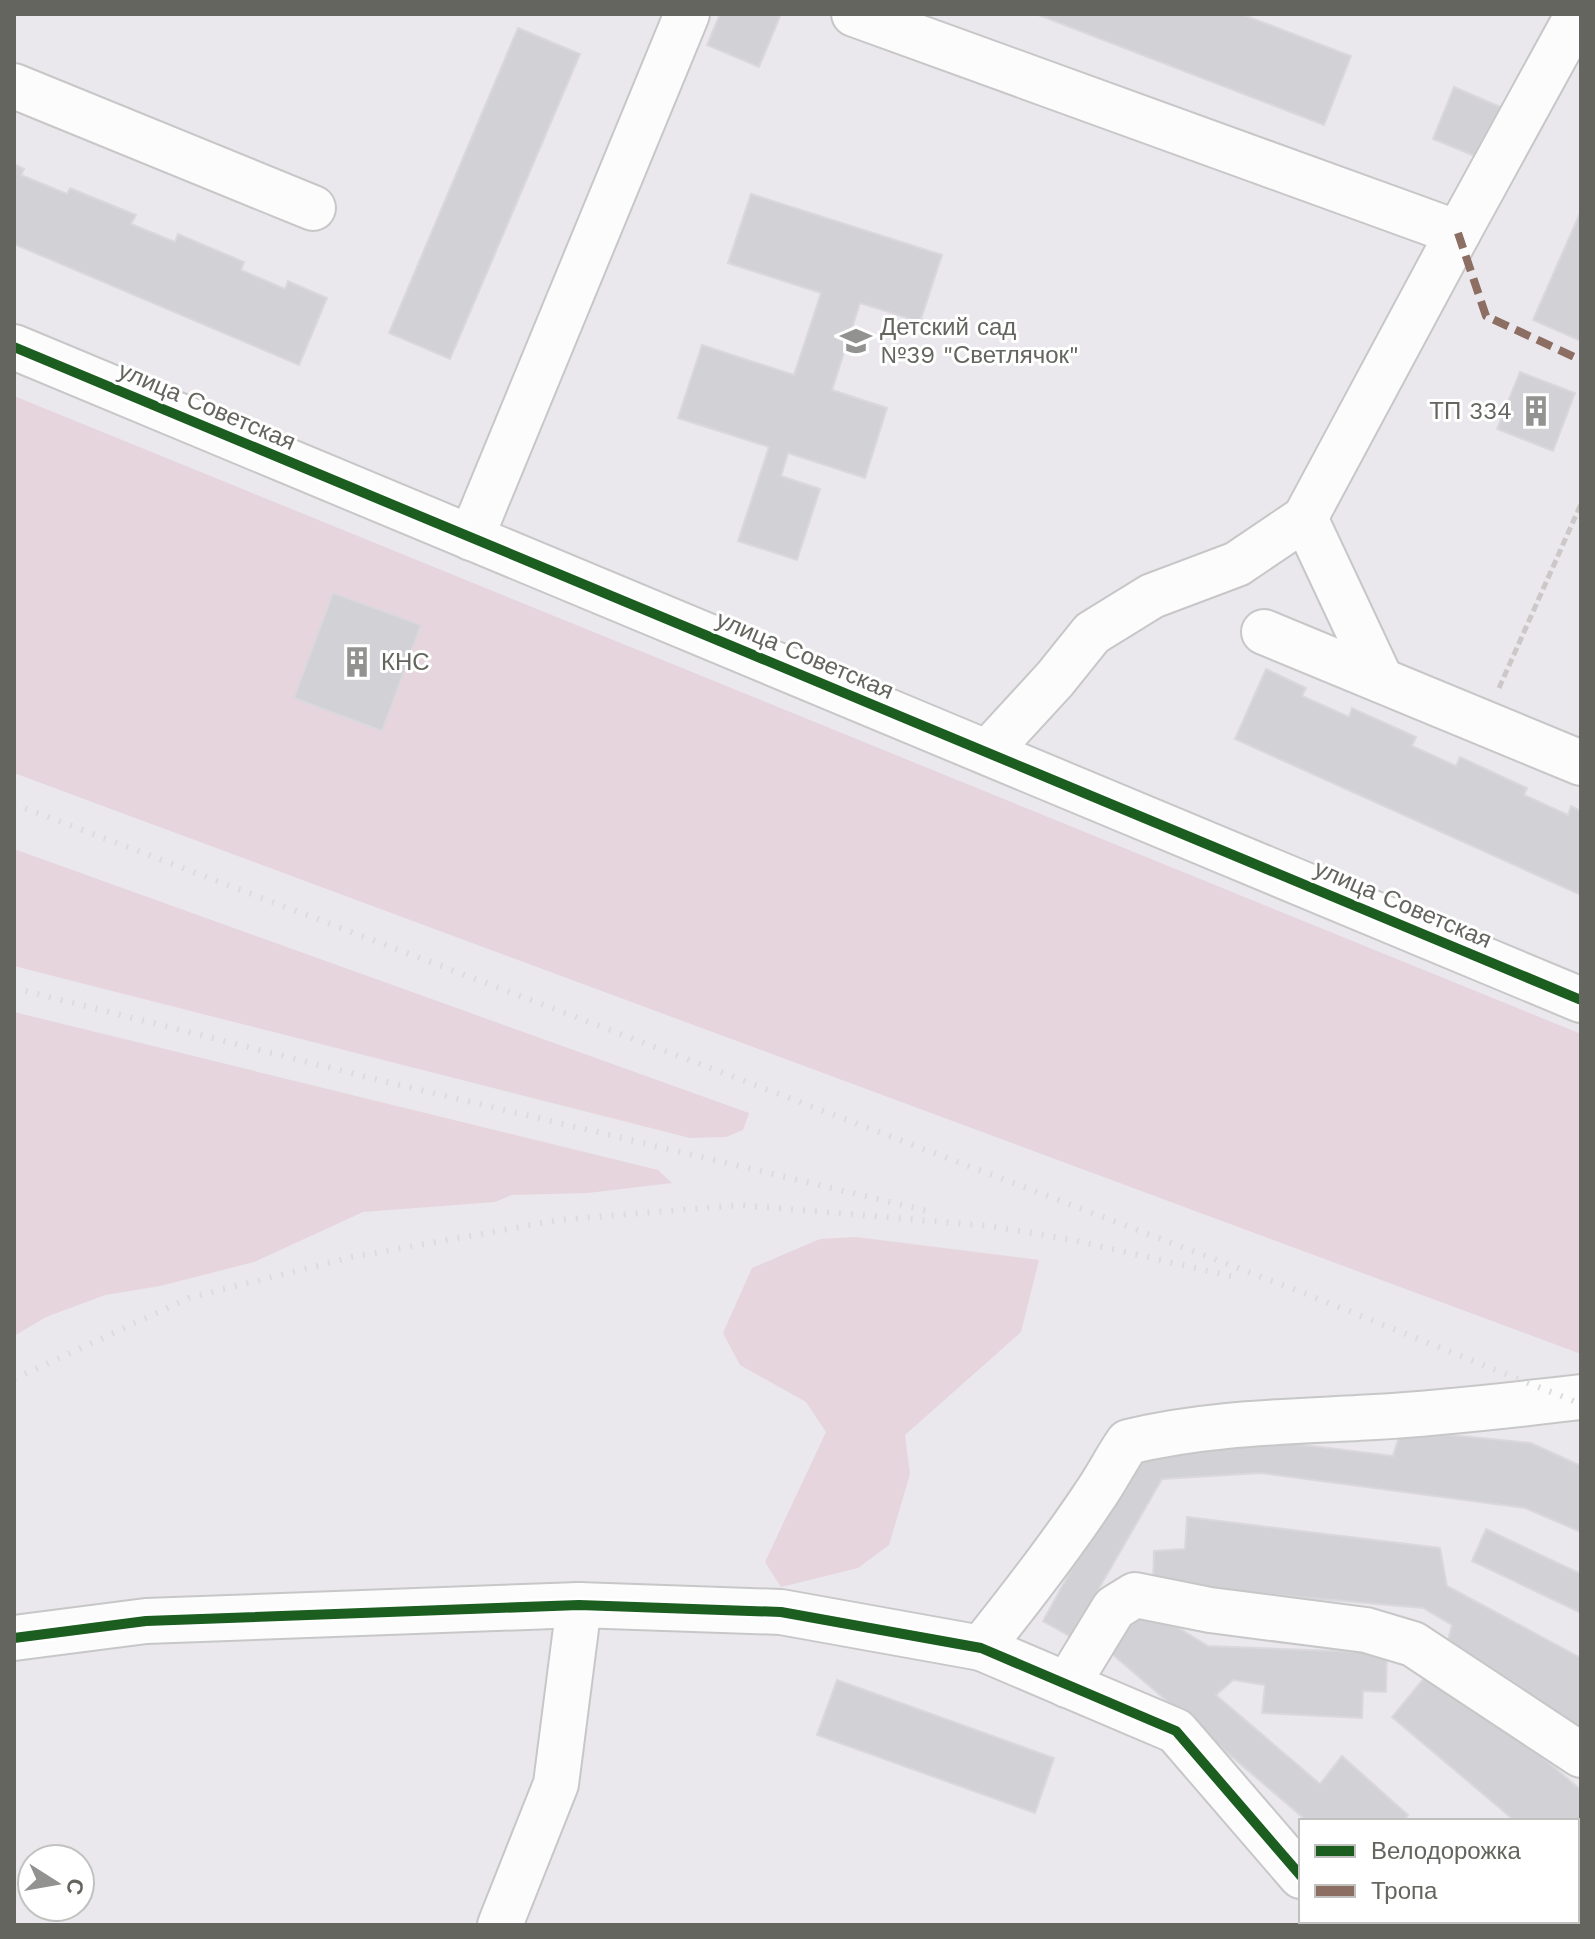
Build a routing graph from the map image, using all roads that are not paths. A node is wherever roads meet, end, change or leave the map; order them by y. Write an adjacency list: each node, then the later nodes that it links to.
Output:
1 (687, 14): 9 (street)
2 (854, 14): 6 (street)
3 (1578, 14): 6 (street)
4 (14, 86): 5 (street)
5 (313, 208)
6 (1458, 233): 8 (street)
7 (14, 347): 9 (street, улица Советская)
8 (1305, 518): 11 (street); 12 (street)
9 (471, 538): 12 (street, улица Советская)
10 (1264, 632): 11 (street)
11 (1381, 680): 13 (street)
12 (988, 752): 14 (street, улица Советская)
13 (1581, 763)
14 (1581, 1000)
15 (1581, 1397): 18 (street)
16 (579, 1605): 17 (street); 18 (street); 22 (street)
17 (14, 1638)
18 (981, 1648): 19 (street)
19 (1067, 1685): 20 (street); 21 (street)
20 (1581, 1755)
21 (1299, 1874)
22 (500, 1925)

